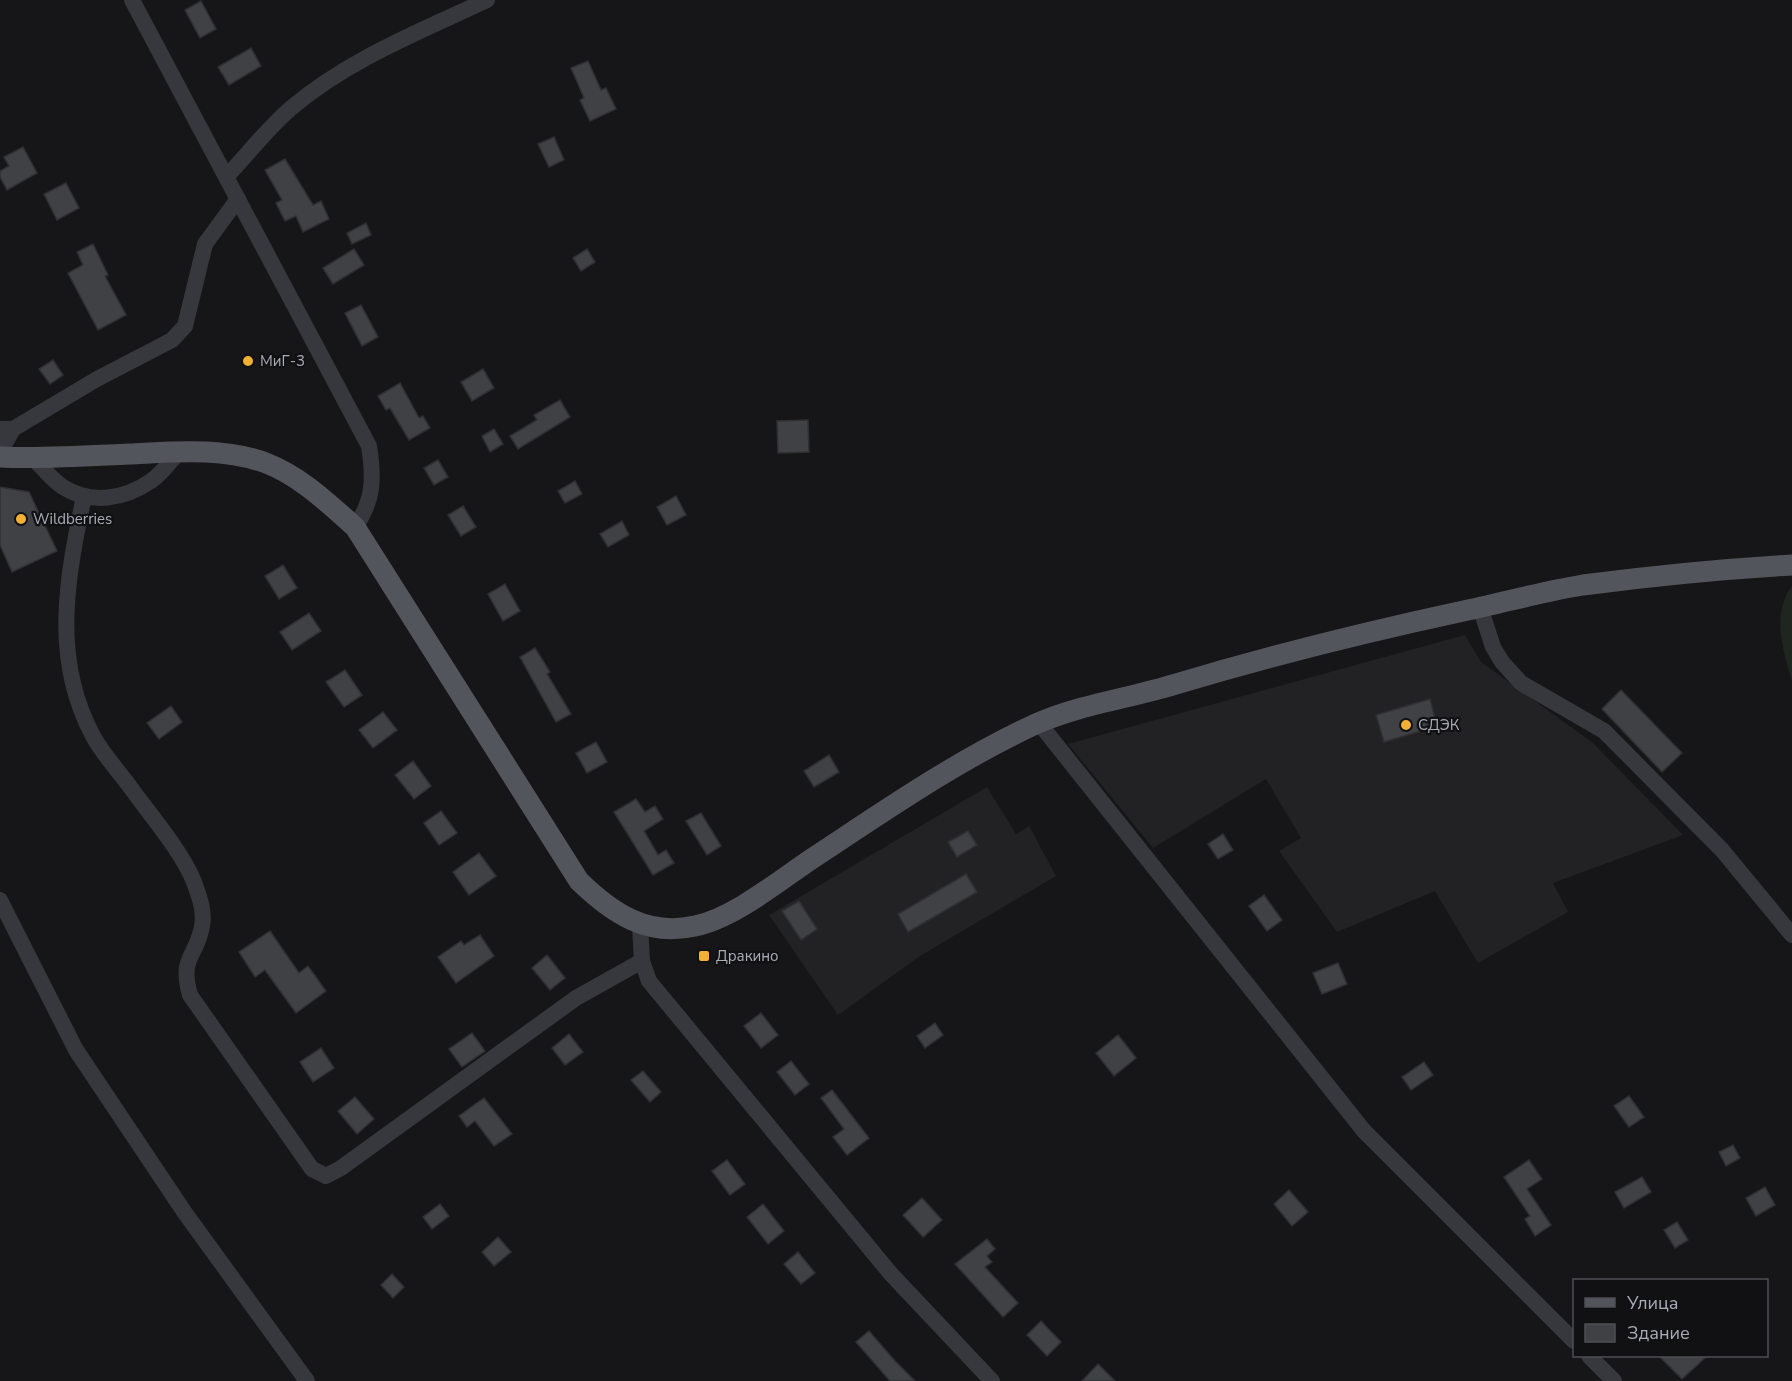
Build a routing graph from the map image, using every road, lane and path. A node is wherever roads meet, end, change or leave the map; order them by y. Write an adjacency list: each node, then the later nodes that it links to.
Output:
1 (132, 0): 3 (street)
2 (487, 0): 3 (street)
3 (227, 176): 4 (street)
4 (238, 199): 5 (street); 10 (street)
5 (7, 429): 7 (street)
6 (180, 451): 8 (main road); 9 (street); 10 (main road)
7 (0, 455): 8 (main road)
8 (33, 458): 9 (street)
9 (84, 496): 17 (street)
10 (354, 527): 15 (main road)
11 (1792, 565): 12 (main road)
12 (1480, 607): 13 (main road); 16 (street)
13 (1039, 723): 15 (main road); 18 (street)
14 (0, 900): 20 (street)
15 (640, 926): 17 (street)
16 (1792, 935)
17 (642, 961): 21 (street)
18 (1573, 1339)
19 (1590, 1357): 22 (street)
20 (307, 1381)
21 (992, 1381)
22 (1614, 1381)

